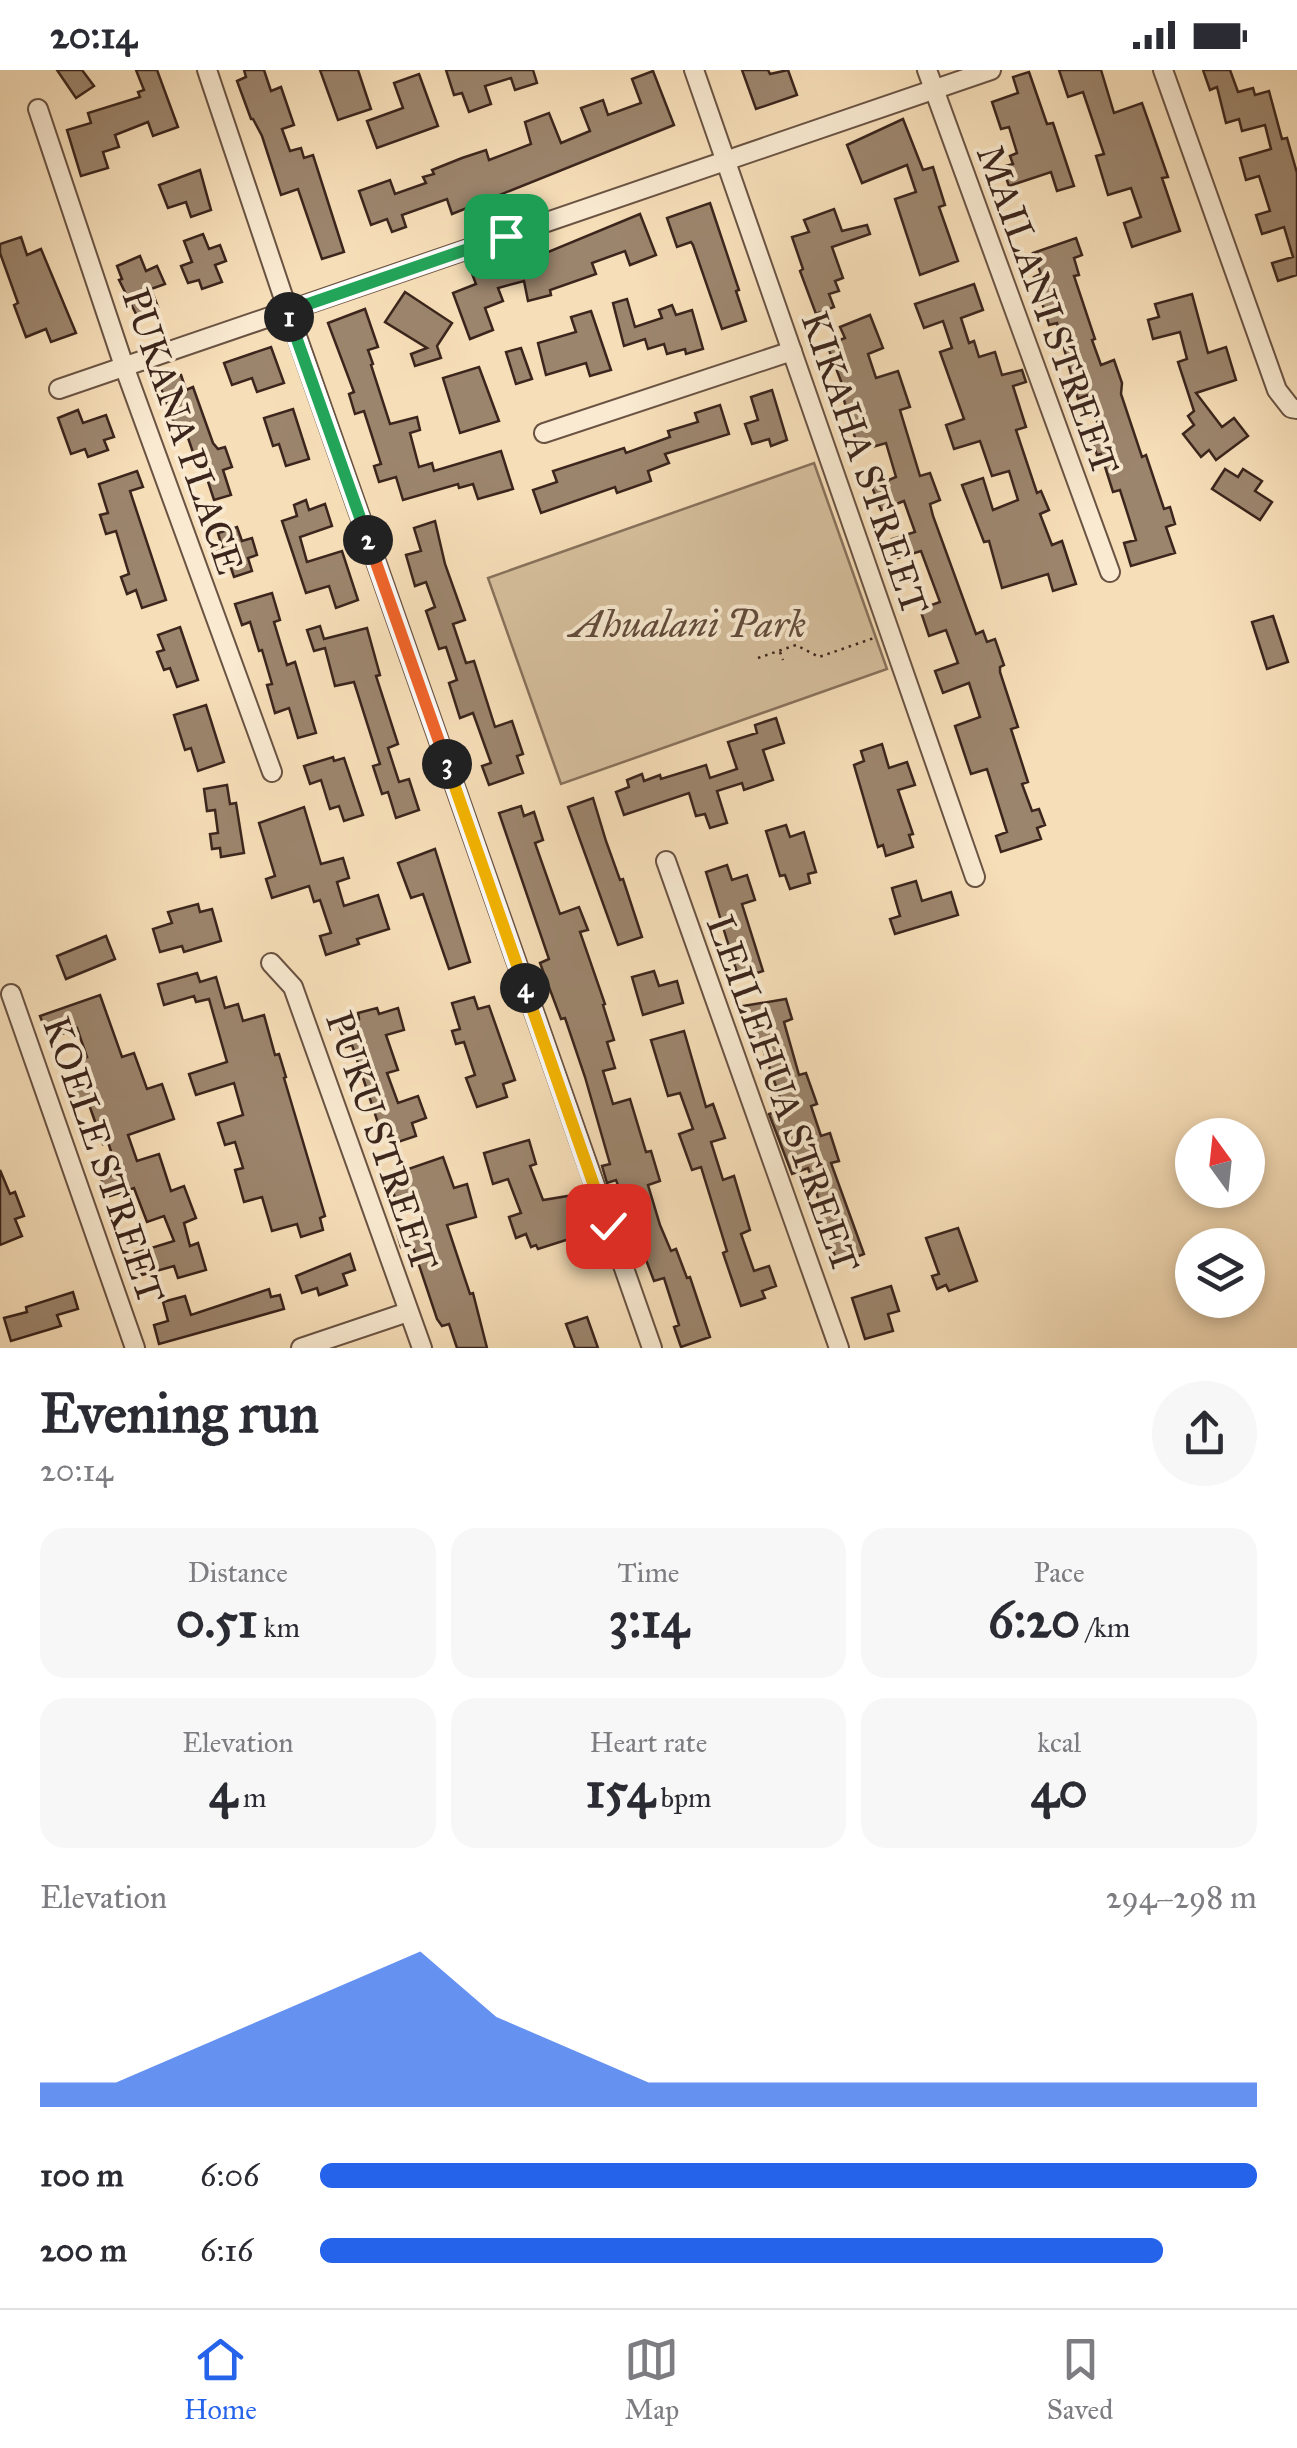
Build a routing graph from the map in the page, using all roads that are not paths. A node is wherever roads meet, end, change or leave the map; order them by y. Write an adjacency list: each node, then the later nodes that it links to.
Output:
1 (207, 70): 9 (street)
2 (694, 70): 8 (street, KIKAHA STREET)
3 (926, 70): 6 (street, MAILANI STREET)
4 (991, 70): 6 (street)
5 (1162, 70): 13 (street)
6 (934, 90): 8 (street); 15 (street, MAILANI STREET)
7 (38, 109): 11 (street, PUKANA PLACE)
8 (725, 160): 9 (street); 10 (street, KIKAHA STREET)
9 (288, 311): 11 (street); 25 (street)
10 (792, 351): 14 (street); 18 (street, KIKAHA STREET)
11 (124, 366): 12 (street); 16 (street, PUKANA PLACE)
12 (58, 389)
13 (1297, 409)
14 (544, 433)
15 (1110, 572)
16 (272, 772)
17 (666, 861): 26 (street, LEILEHUA STREET)
18 (975, 877)
19 (272, 963): 21 (street, PUKU STREET)
20 (11, 994): 22 (street, KOELE STREET)
21 (408, 1312): 23 (street); 24 (street, PUKU STREET)
22 (135, 1348)
23 (301, 1348)
24 (422, 1348)
25 (652, 1348)
26 (839, 1348)

